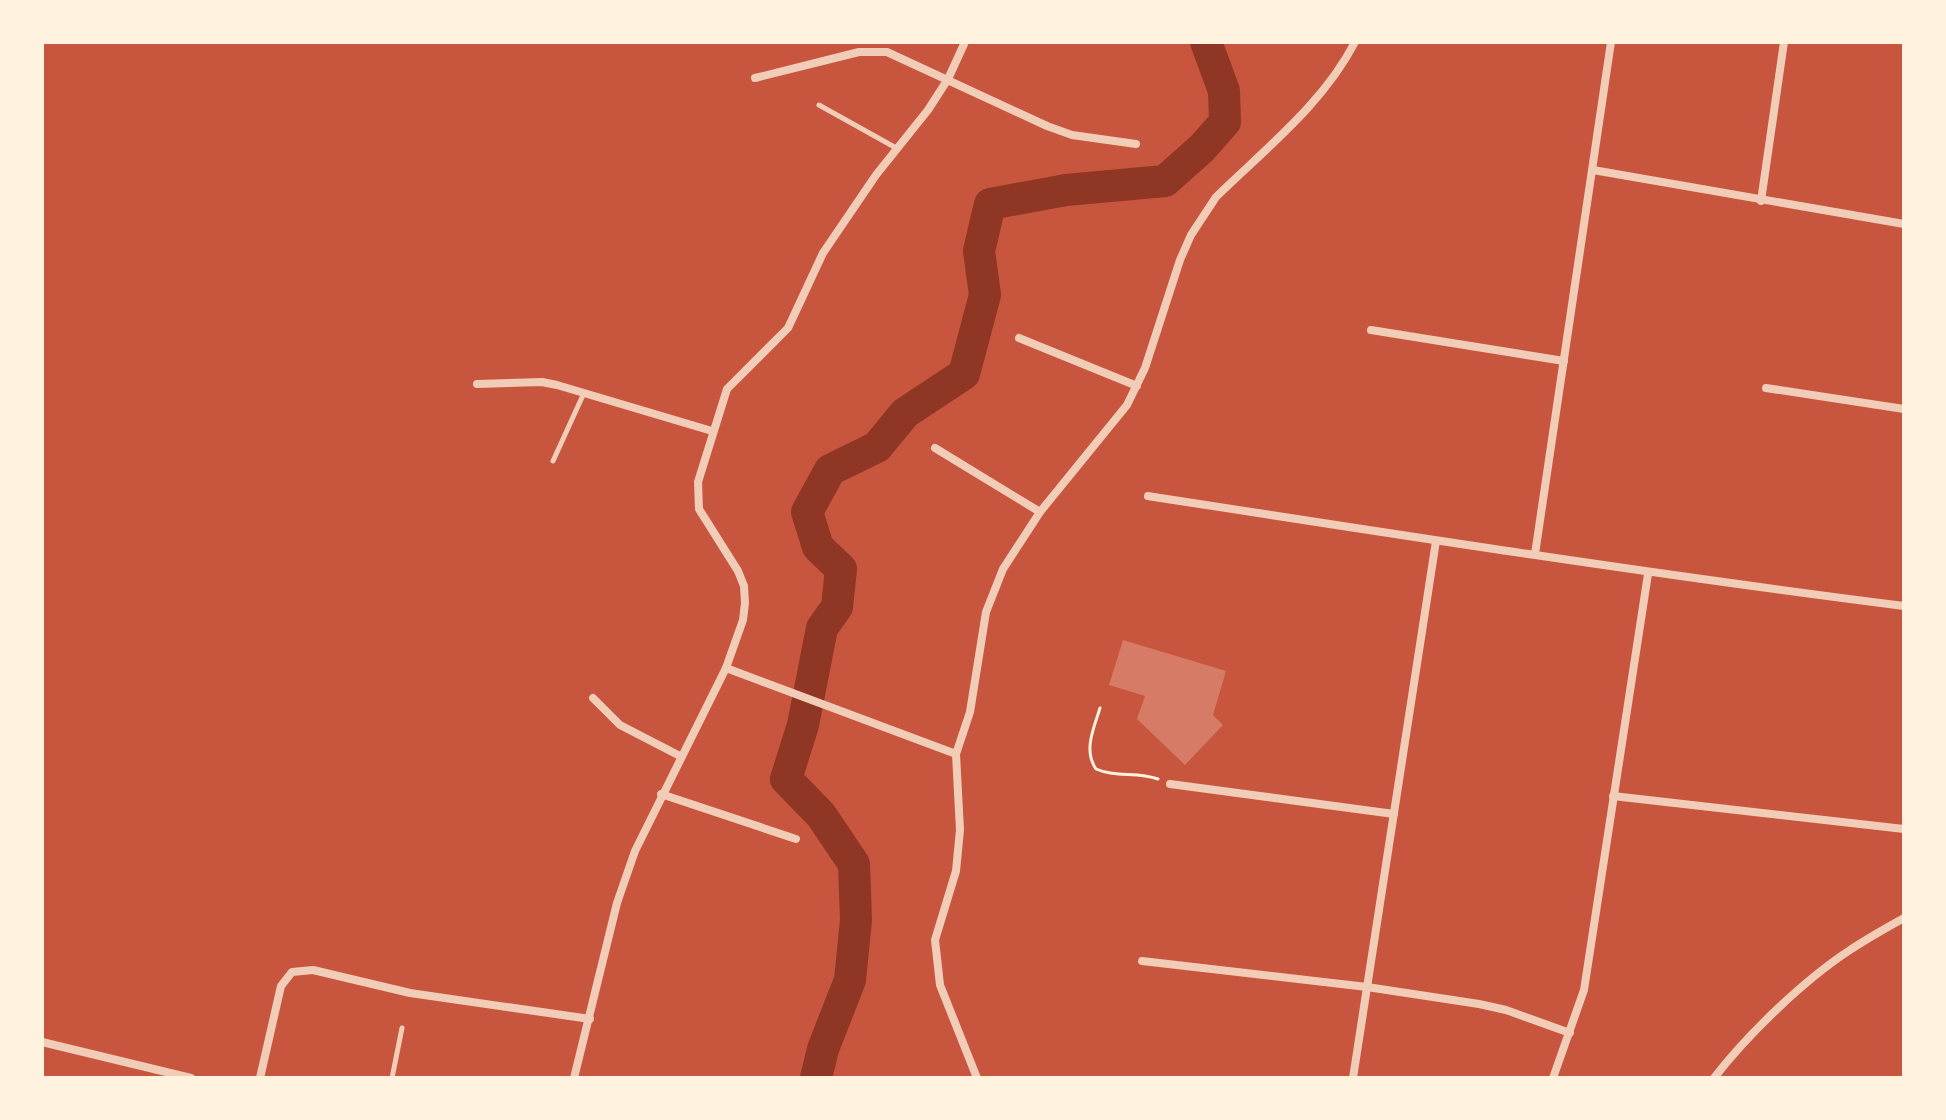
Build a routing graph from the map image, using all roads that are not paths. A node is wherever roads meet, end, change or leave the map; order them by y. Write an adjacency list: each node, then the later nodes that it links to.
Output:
1 (965, 42): 6 (street)
2 (1355, 42): 17 (street)
3 (1611, 42): 10 (street)
4 (1784, 42): 11 (street)
5 (755, 78): 6 (street)
6 (948, 79): 8 (street); 9 (street)
7 (819, 105): 9 (lane)
8 (1136, 144)
9 (898, 150): 21 (street)
10 (1593, 170): 11 (street); 15 (street)
11 (1761, 201): 12 (street)
12 (1904, 224)
13 (1371, 330): 15 (street)
14 (1019, 338): 17 (street)
15 (1564, 361): 27 (street)
16 (477, 384): 19 (street)
17 (1137, 386): 25 (street)
18 (1766, 388): 20 (street)
19 (584, 393): 21 (street); 23 (lane)
20 (1904, 409)
21 (712, 431): 30 (street)
22 (935, 448): 25 (street)
23 (553, 461)
24 (1148, 496): 26 (street)
25 (1040, 512): 32 (street)
26 (1436, 541): 27 (street); 37 (street)
27 (1535, 554): 28 (street)
28 (1648, 574): 29 (street); 36 (street)
29 (1904, 606)
30 (726, 668): 32 (street); 33 (street)
31 (593, 698): 33 (street)
32 (956, 754): 51 (street)
33 (680, 756): 35 (street)
34 (1170, 784): 37 (street)
35 (661, 794): 39 (street); 43 (street)
36 (1613, 796): 38 (street); 45 (street)
37 (1394, 814): 42 (street)
38 (1904, 829)
39 (796, 839)
40 (1904, 918): 54 (street)
41 (1142, 961): 42 (street)
42 (1367, 987): 45 (street); 52 (street)
43 (590, 1019): 48 (street); 50 (street)
44 (402, 1028): 49 (lane)
45 (1570, 1033): 53 (street)
46 (42, 1042): 47 (street)
47 (191, 1078)
48 (260, 1078)
49 (392, 1078)
50 (574, 1078)
51 (977, 1078)
52 (1353, 1078)
53 (1553, 1078)
54 (1714, 1078)

